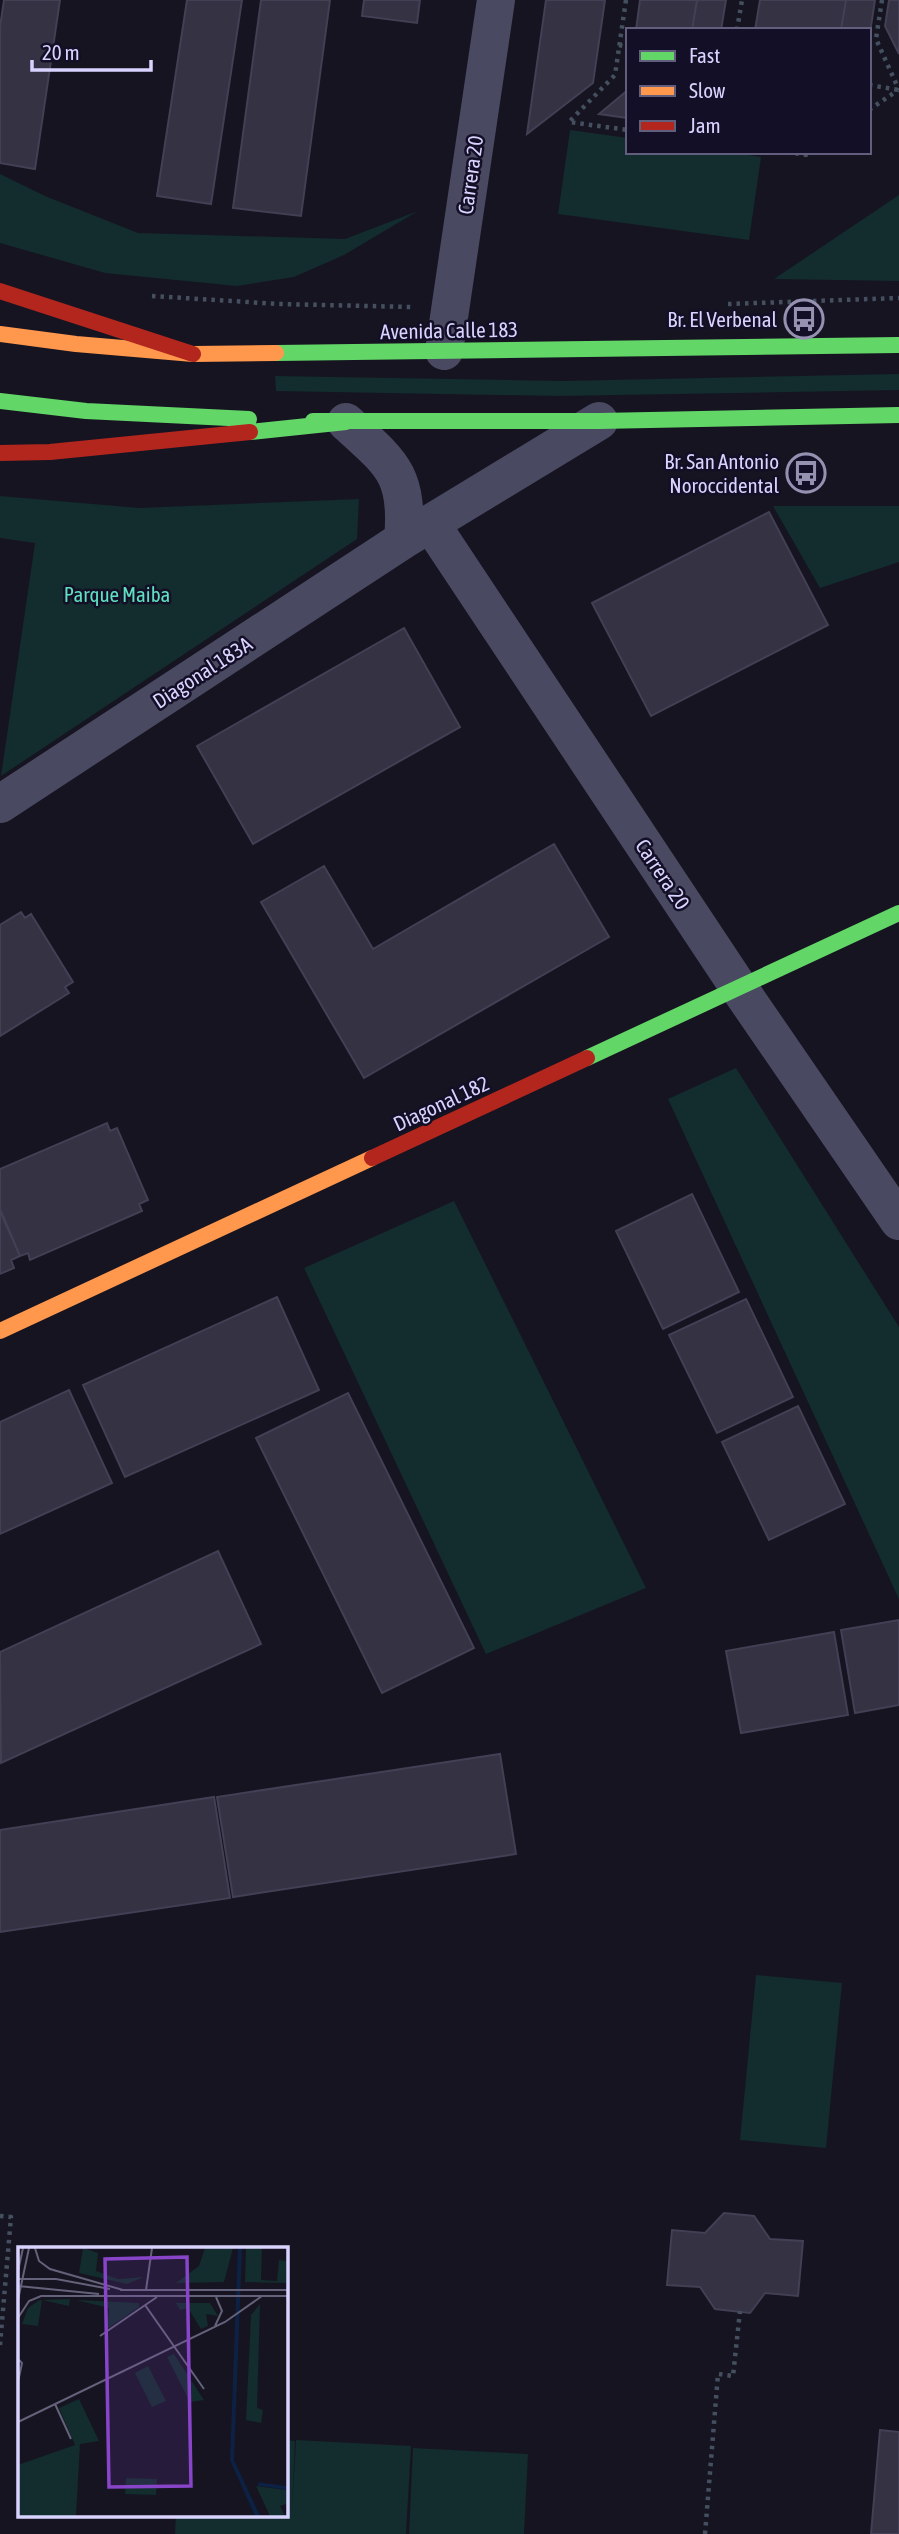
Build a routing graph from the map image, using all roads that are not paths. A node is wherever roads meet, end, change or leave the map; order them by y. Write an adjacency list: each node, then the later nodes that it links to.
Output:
1 (496, 0): 5 (street, Carrera 20)
2 (0, 291): 6 (main road)
3 (0, 334): 6 (main road, Avenida Calle 183)
4 (899, 345): 5 (main road, Avenida Calle 183)
5 (444, 351): 6 (main road, Avenida Calle 183)
6 (193, 354)
7 (0, 401): 10 (main road)
8 (899, 415): 9 (main road)
9 (599, 421): 10 (main road); 12 (street, Diagonal 183A)
10 (345, 422): 11 (main road); 12 (street)
11 (0, 453)
12 (417, 532): 13 (street, Diagonal 183A); 15 (street, Carrera 20)
13 (0, 804)
14 (899, 913): 15 (main road, Diagonal 182)
15 (739, 988): 16 (street, Carrera 20); 17 (main road, Diagonal 182)
16 (899, 1221)
17 (0, 1331)

